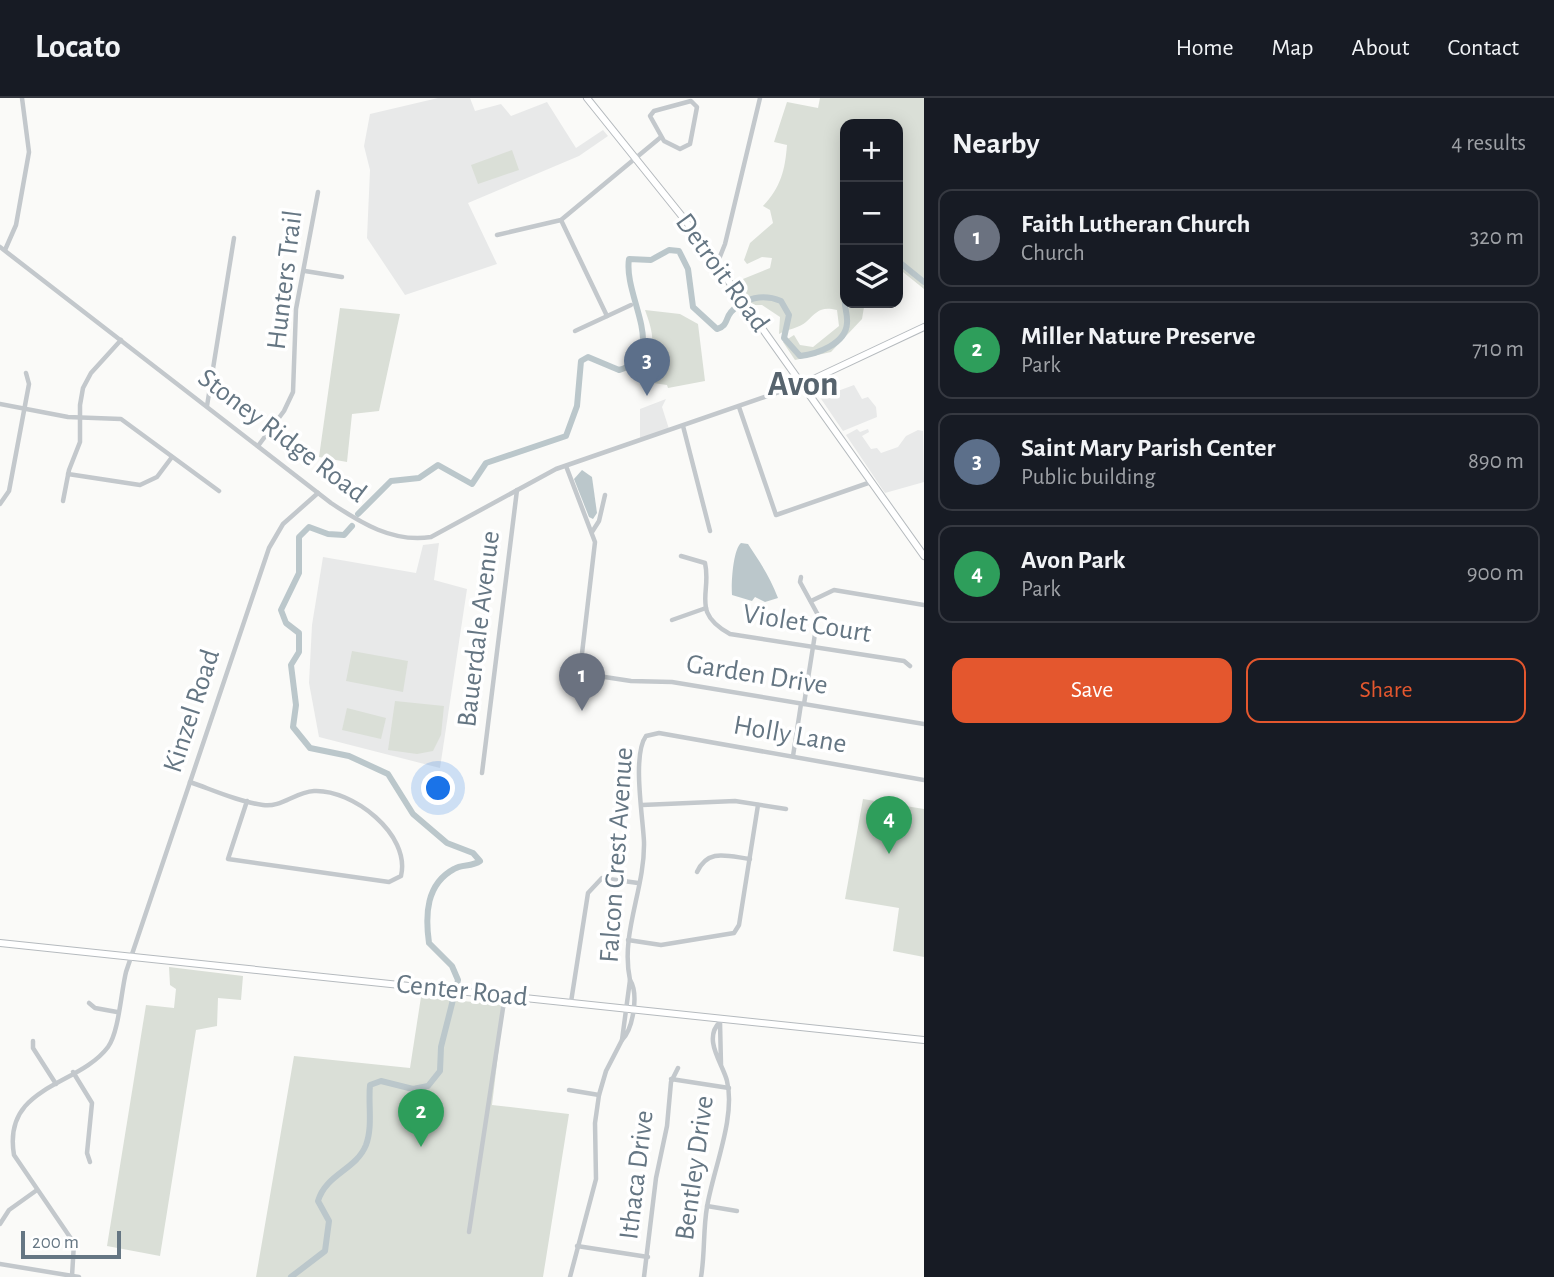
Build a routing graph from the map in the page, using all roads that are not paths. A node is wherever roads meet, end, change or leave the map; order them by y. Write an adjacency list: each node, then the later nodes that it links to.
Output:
1 (19, 98): 10 (street)
2 (587, 98): 5 (main road, Detroit Road)
3 (760, 98): 11 (street)
4 (661, 137): 4 (street); 5 (street)
5 (635, 159): 7 (street); 11 (main road, Detroit Road)
6 (318, 192): 12 (street, Hunters Trail)
7 (561, 220): 8 (street); 15 (street)
8 (496, 235)
9 (234, 238): 22 (street)
10 (3, 249): 18 (street, Stoney Ridge Road)
11 (717, 264): 20 (main road, Detroit Road)
12 (305, 271): 13 (street); 27 (street, Hunters Trail)
13 (342, 277)
14 (631, 305): 15 (street)
15 (607, 316): 17 (street)
16 (924, 327): 20 (main road)
17 (575, 331)
18 (119, 338): 22 (street, Stoney Ridge Road); 25 (street)
19 (26, 373): 24 (street)
20 (803, 384): 23 (street, Stoney Ridge Road); 31 (main road, Detroit Road)
21 (0, 404): 24 (street)
22 (207, 406): 27 (street, Stoney Ridge Road)
23 (739, 407): 26 (street, Stoney Ridge Road); 31 (street)
24 (24, 409): 25 (street); 37 (street)
25 (80, 418): 28 (street); 30 (street)
26 (683, 426): 29 (street, Stoney Ridge Road); 38 (street)
27 (258, 446): 34 (street, Stoney Ridge Road)
28 (172, 457): 30 (street); 33 (street)
29 (566, 466): 32 (street, Stoney Ridge Road); 39 (street)
30 (68, 474): 36 (street)
31 (872, 481): 41 (main road, Detroit Road)
32 (517, 490): 34 (street, Stoney Ridge Road); 53 (street, Bauerdale Avenue)
33 (219, 491)
34 (318, 493): 55 (street, Kinzel Road)
35 (605, 495): 39 (street)
36 (63, 501)
37 (0, 504)
38 (710, 531)
39 (592, 532): 49 (street, Garden Drive)
40 (681, 556): 45 (street)
41 (924, 556)
42 (801, 577): 43 (street)
43 (811, 601): 44 (street); 47 (street)
44 (924, 605)
45 (706, 608): 46 (street); 47 (street, Violet Court)
46 (671, 620)
47 (814, 647): 48 (street, Violet Court); 49 (street)
48 (910, 666)
49 (803, 704): 50 (street, Garden Drive); 52 (street)
50 (924, 724)
51 (649, 735): 52 (street, Holly Lane); 57 (street, Falcon Crest Avenue)
52 (793, 756): 54 (street, Holly Lane)
53 (482, 773)
54 (924, 780)
55 (190, 782): 56 (street); 65 (street, Kinzel Road)
56 (247, 801): 56 (street)
57 (642, 805): 58 (street); 62 (street, Falcon Crest Avenue)
58 (758, 805): 59 (street); 60 (street)
59 (786, 810)
60 (750, 859): 61 (street); 63 (street)
61 (697, 872)
62 (638, 883): 63 (street, Falcon Crest Avenue); 67 (street)
63 (628, 940): 69 (street, Falcon Crest Avenue)
64 (0, 943): 65 (main road, Center Road)
65 (131, 958): 66 (main road, Center Road); 70 (street, Kinzel Road)
66 (505, 995): 67 (main road, Center Road); 86 (street)
67 (571, 1002): 69 (main road, Center Road)
68 (89, 1003): 70 (street)
69 (629, 1009): 71 (main road, Center Road); 80 (street, Falcon Crest Avenue)
70 (117, 1012): 75 (street, Kinzel Road)
71 (720, 1020): 72 (main road, Center Road); 78 (street, Bentley Drive)
72 (924, 1040)
73 (33, 1041): 77 (street)
74 (678, 1068): 76 (street, Ithaca Drive)
75 (73, 1072): 77 (street, Kinzel Road); 81 (street)
76 (671, 1079): 78 (street, Ithaca Drive); 88 (street, Ithaca Drive)
77 (56, 1084): 82 (street, Kinzel Road)
78 (729, 1088): 83 (street, Bentley Drive)
79 (569, 1090): 80 (street)
80 (599, 1095): 87 (street, Falcon Crest Avenue)
81 (90, 1162)
82 (37, 1190): 85 (street); 90 (street, Kinzel Road)
83 (707, 1206): 84 (street); 94 (street, Bentley Drive)
84 (737, 1211)
85 (0, 1224)
86 (469, 1232)
87 (577, 1246): 88 (street); 92 (street, Falcon Crest Avenue)
88 (648, 1257): 93 (street, Ithaca Drive)
89 (0, 1264): 90 (street)
90 (72, 1276): 91 (street)
91 (79, 1277)
92 (570, 1277)
93 (643, 1277)
94 (701, 1277)

